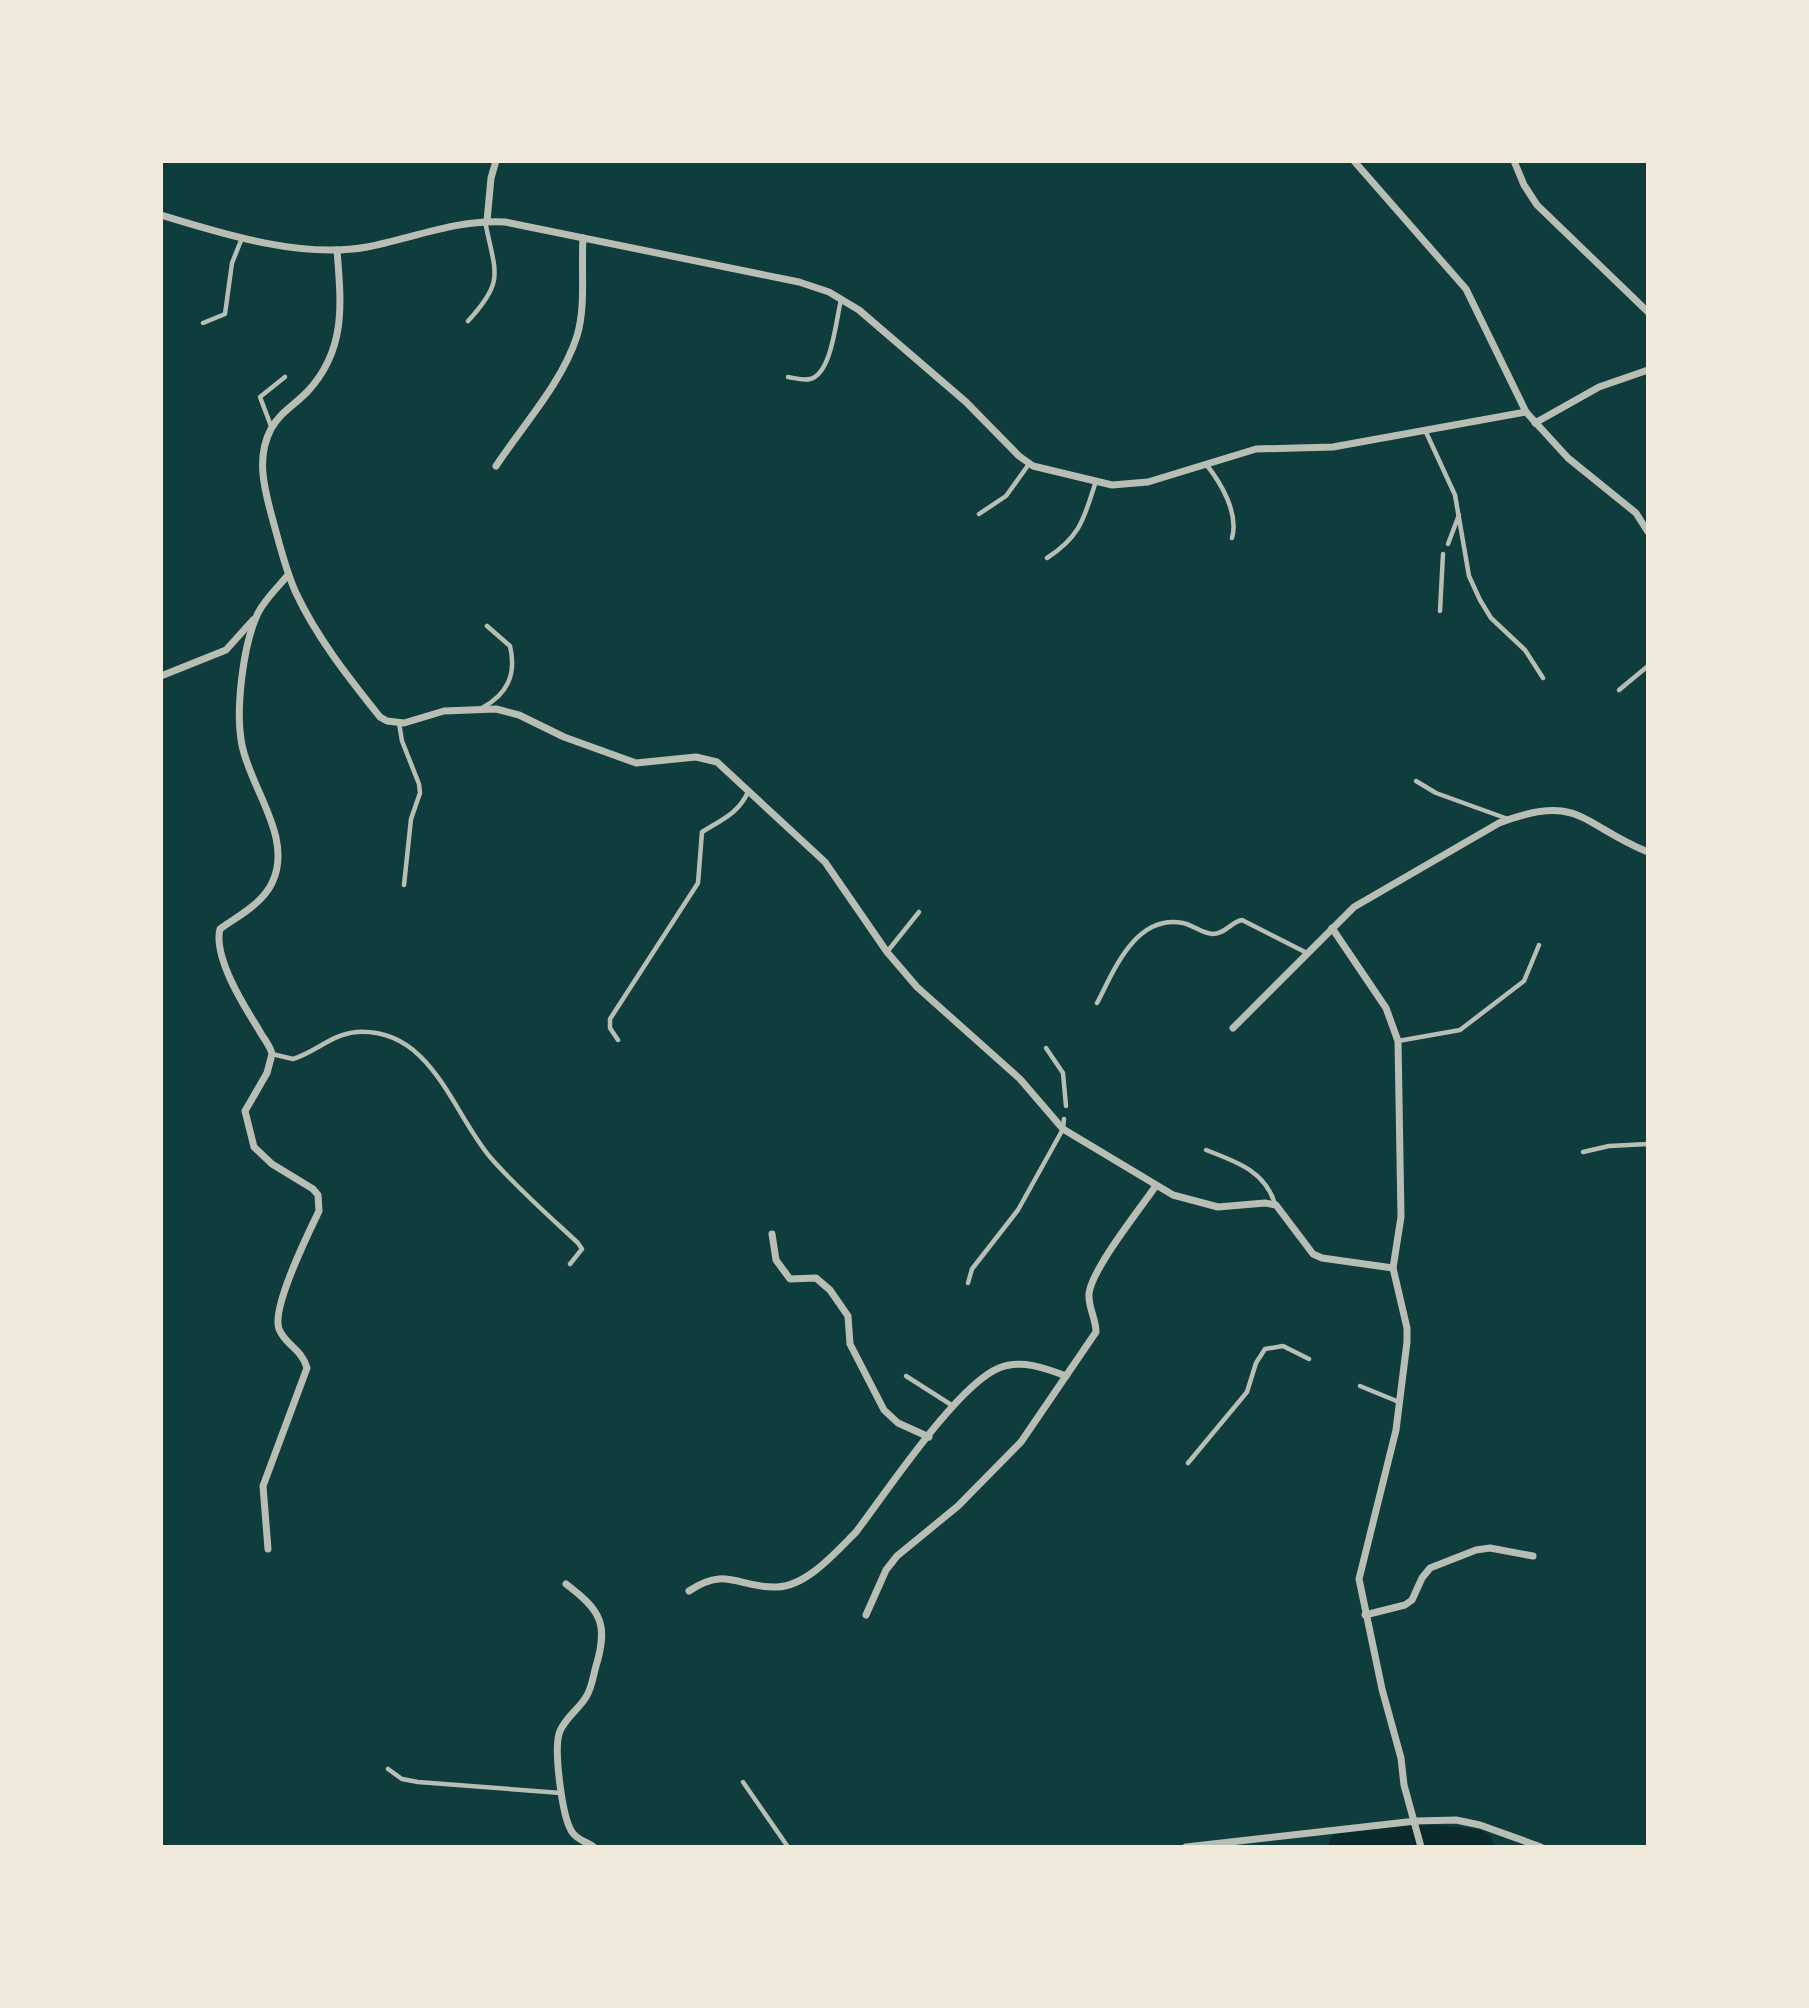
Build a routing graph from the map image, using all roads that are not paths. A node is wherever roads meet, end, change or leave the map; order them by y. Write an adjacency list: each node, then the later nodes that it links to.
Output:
1 (496, 161): 5 (street)
2 (1354, 161): 16 (street)
3 (1514, 161): 10 (street)
4 (161, 215): 6 (street)
5 (486, 221): 7 (street); 8 (street); 11 (lane)
6 (242, 238): 8 (street); 12 (lane)
7 (583, 238): 9 (street); 22 (street)
8 (337, 250): 18 (street)
9 (841, 299): 15 (lane); 20 (street)
10 (1648, 312)
11 (468, 321)
12 (203, 324)
13 (1645, 373): 17 (street)
14 (285, 377): 18 (lane)
15 (788, 377)
16 (1526, 412): 17 (street); 19 (street)
17 (1535, 423): 26 (street)
18 (271, 426): 31 (street)
19 (1425, 430): 21 (street); 25 (lane)
20 (1029, 463): 23 (street); 24 (lane)
21 (1206, 464): 23 (street); 27 (lane)
22 (495, 466)
23 (1096, 481): 30 (lane)
24 (979, 514)
25 (1459, 514): 28 (lane); 37 (lane)
26 (1648, 532)
27 (1232, 538)
28 (1448, 544)
29 (1443, 554): 32 (lane)
30 (1048, 558)
31 (288, 575): 33 (street); 40 (street)
32 (1440, 611)
33 (258, 612): 36 (street); 56 (street)
34 (487, 626): 39 (lane)
35 (1648, 666): 38 (lane)
36 (161, 676)
37 (1543, 678)
38 (1619, 690)
39 (481, 709): 40 (street); 42 (street)
40 (399, 723): 45 (lane)
41 (1416, 781): 43 (lane)
42 (748, 790): 49 (street); 53 (lane)
43 (1508, 820): 44 (street); 47 (street)
44 (1648, 852)
45 (404, 886)
46 (919, 912): 49 (lane)
47 (1332, 928): 50 (street); 54 (street)
48 (1539, 945): 54 (lane)
49 (887, 952): 59 (street)
50 (1307, 953): 51 (lane); 52 (street)
51 (1097, 1003)
52 (1233, 1028)
53 (618, 1040)
54 (1398, 1041): 67 (street)
55 (1046, 1048): 57 (lane)
56 (272, 1054): 66 (lane); 77 (street)
57 (1066, 1107)
58 (1064, 1119): 59 (lane)
59 (1063, 1129): 63 (street); 68 (lane)
60 (1648, 1144): 62 (lane)
61 (1206, 1150): 64 (lane)
62 (1583, 1152)
63 (1155, 1187): 64 (street); 71 (street)
64 (1276, 1205): 67 (street)
65 (772, 1234): 75 (street)
66 (570, 1264)
67 (1393, 1268): 73 (street)
68 (968, 1283)
69 (1309, 1359): 76 (lane)
70 (906, 1376): 74 (lane)
71 (1066, 1376): 74 (street); 81 (street)
72 (1360, 1385): 73 (lane)
73 (1399, 1403): 82 (street)
74 (953, 1406): 75 (street)
75 (929, 1437): 80 (street)
76 (1188, 1463)
77 (268, 1549)
78 (1533, 1556): 82 (street)
79 (566, 1584): 85 (street)
80 (689, 1591)
81 (866, 1615)
82 (1366, 1615): 86 (street)
83 (388, 1769): 85 (lane)
84 (744, 1782): 88 (lane)
85 (562, 1793): 87 (street)
86 (1416, 1821): 89 (street); 90 (street); 91 (street)
87 (594, 1847)
88 (788, 1847)
89 (1186, 1847)
90 (1421, 1847)
91 (1541, 1847)

